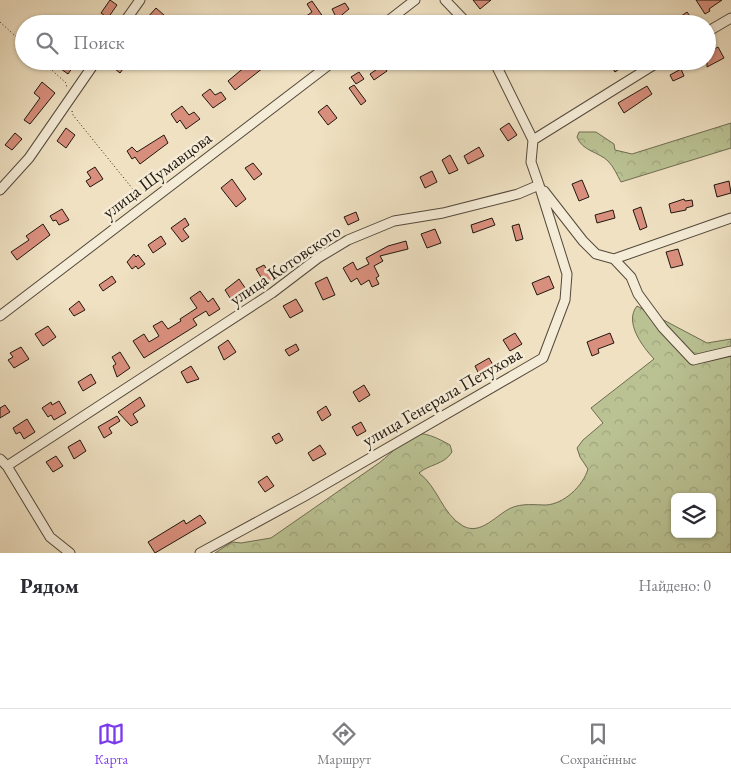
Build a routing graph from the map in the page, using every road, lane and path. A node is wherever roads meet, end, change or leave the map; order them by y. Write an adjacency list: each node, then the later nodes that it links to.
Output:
1 (140, 0): 4 (street)
2 (415, 0): 5 (street)
3 (445, 0): 6 (street)
4 (129, 15)
5 (396, 15)
6 (459, 15)
7 (731, 18): 9 (street)
8 (0, 22): 10 (path)
9 (716, 27)
10 (15, 36)
11 (52, 70): 16 (path)
12 (90, 70): 16 (street)
13 (322, 70): 20 (street, улица Шумавцова)
14 (498, 70): 17 (street)
15 (646, 70): 17 (street)
16 (71, 97): 19 (street); 20 (path)
17 (533, 140): 18 (street)
18 (540, 185): 22 (street); 25 (street, улица Котовского); 27 (street, улица Генерала Петухова)
19 (0, 190)
20 (145, 205): 23 (street, улица Шумавцова)
21 (731, 218): 22 (street)
22 (614, 259): 24 (street)
23 (0, 316)
24 (731, 351)
25 (3, 462): 26 (street)
26 (70, 553)
27 (200, 553)

